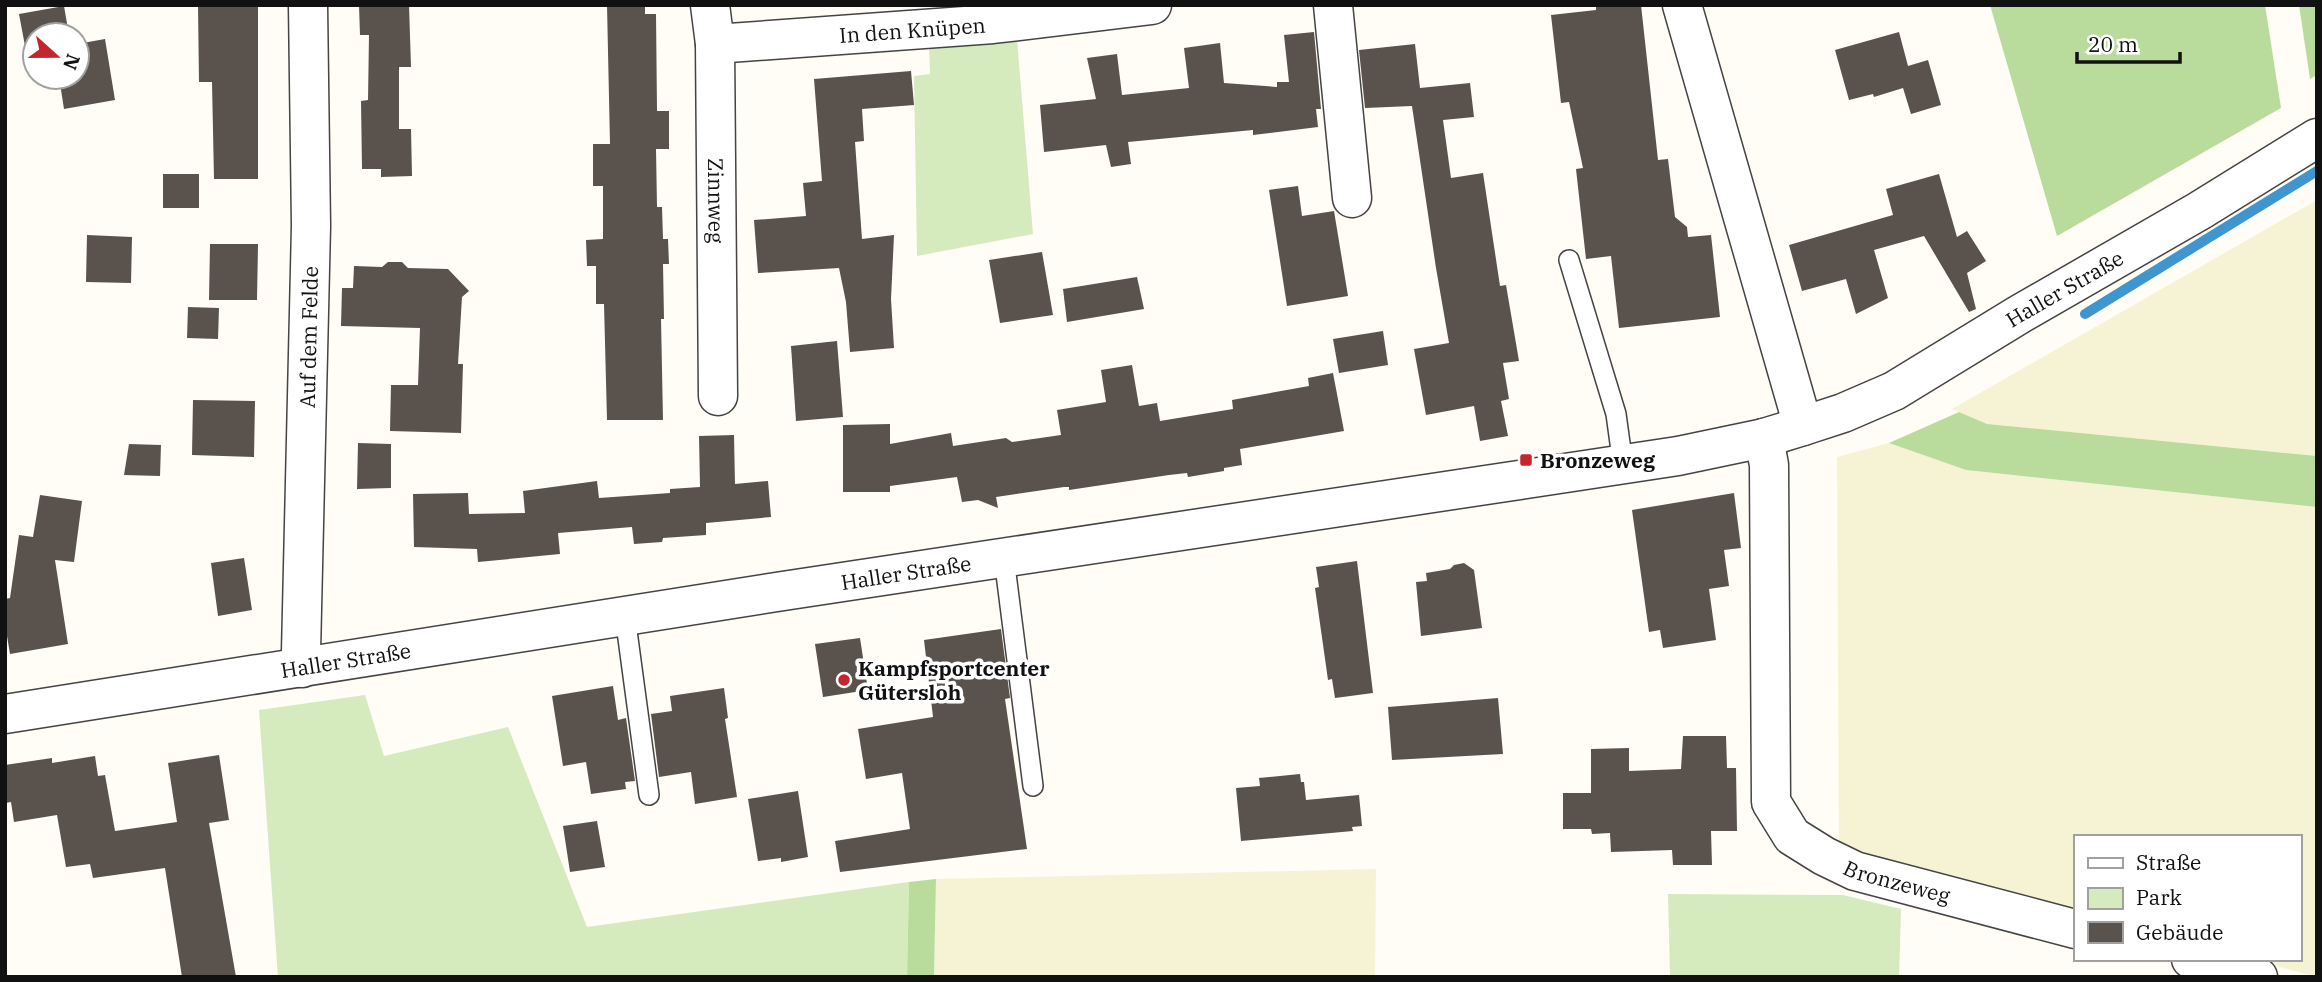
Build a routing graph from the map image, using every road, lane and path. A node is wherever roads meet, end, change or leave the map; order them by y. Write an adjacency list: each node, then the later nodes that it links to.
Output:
1 (308, 5): 16 (street, Auf dem Felde)
2 (710, 5): 6 (street, Zinnweg)
3 (1152, 5): 6 (street, In den Knüpen)
4 (1333, 5): 8 (street)
5 (1682, 5): 11 (street)
6 (715, 44): 10 (street, Zinnweg)
7 (2317, 138): 11 (street, Haller Straße)
8 (1352, 198)
9 (1569, 260): 13 (lane)
10 (718, 396)
11 (1804, 426): 12 (street, Haller Straße)
12 (1764, 438): 13 (street, Haller Straße); 20 (street, Bronzeweg)
13 (1623, 465): 14 (street, Haller Straße)
14 (1004, 558): 15 (street, Haller Straße); 18 (lane)
15 (625, 616): 16 (street, Haller Straße); 19 (lane)
16 (302, 668): 17 (street, Haller Straße)
17 (5, 714)
18 (1033, 786)
19 (649, 795)
20 (2074, 929)
21 (2198, 961): 22 (street)
22 (2258, 977)

